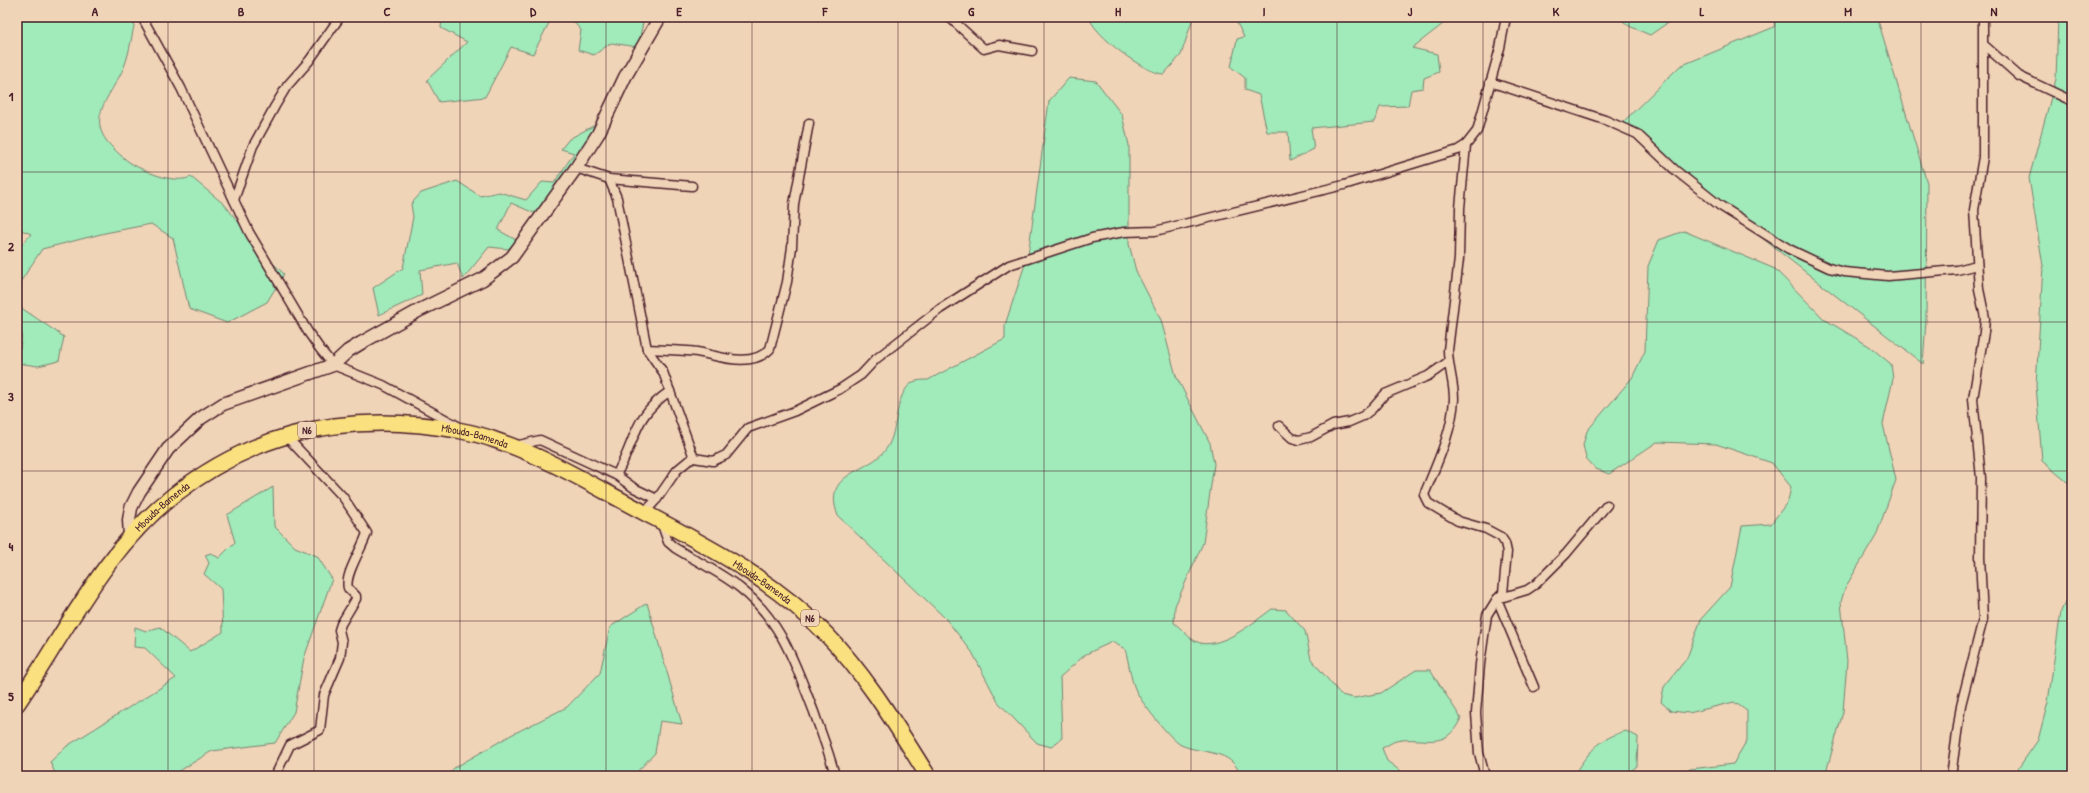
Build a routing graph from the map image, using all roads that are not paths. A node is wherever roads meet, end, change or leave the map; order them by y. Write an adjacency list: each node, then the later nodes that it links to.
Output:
1 (142, 17): 16 (street)
2 (340, 17): 16 (street)
3 (660, 17): 13 (street)
4 (950, 17): 8 (street)
5 (1506, 17): 9 (street)
6 (1983, 17): 7 (street)
7 (1984, 44): 10 (street); 17 (street)
8 (1032, 51)
9 (1490, 82): 12 (street); 17 (street)
10 (2072, 102)
11 (809, 123): 18 (street)
12 (1466, 145): 19 (street); 26 (street)
13 (576, 168): 14 (street); 20 (street)
14 (609, 179): 15 (street); 18 (street)
15 (692, 186)
16 (234, 200): 20 (street)
17 (1977, 265): 40 (street)
18 (647, 349): 21 (street)
19 (1448, 362): 22 (street); 33 (street)
20 (333, 365): 23 (street); 32 (street)
21 (670, 391): 26 (street); 27 (street)
22 (1279, 426)
23 (470, 432): 24 (highway, Mbouda-Bamenda / N6); 25 (highway, Mbouda-Bamenda / N6)
24 (286, 436): 32 (highway, Mbouda-Bamenda / N6); 36 (street)
25 (514, 447): 27 (street); 30 (highway, Mbouda-Bamenda / N6)
26 (694, 458): 28 (street)
27 (616, 476): 28 (street)
28 (657, 499): 30 (street)
29 (1607, 505): 33 (street)
30 (644, 513): 31 (highway, Mbouda-Bamenda / N6)
31 (661, 521): 37 (street); 38 (highway, Mbouda-Bamenda / N6)
32 (130, 536): 35 (highway, Mbouda-Bamenda / N6)
33 (1498, 599): 34 (street); 39 (street)
34 (1534, 687)
35 (17, 704)
36 (275, 776)
37 (835, 776)
38 (928, 776)
39 (1485, 776)
40 (1951, 776)

